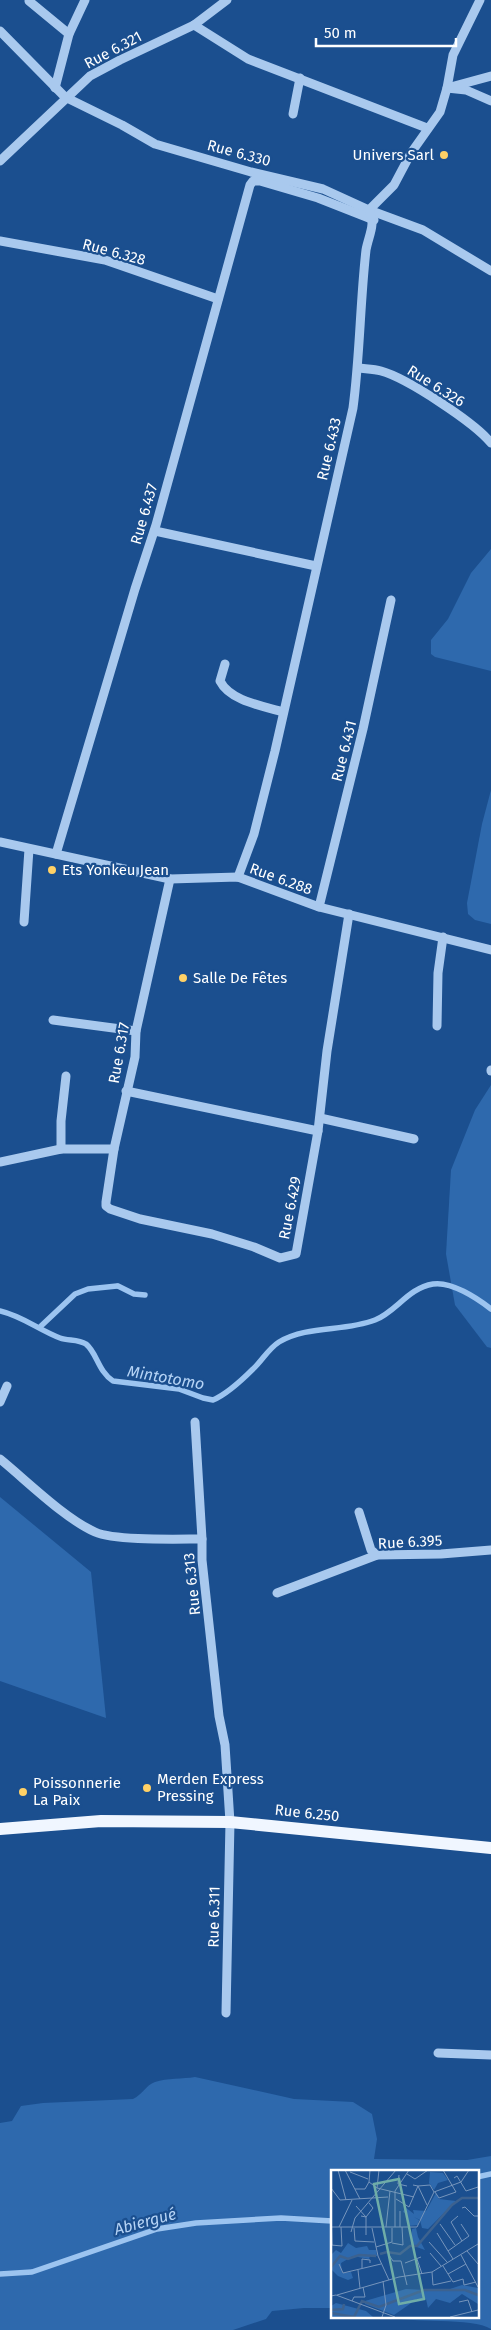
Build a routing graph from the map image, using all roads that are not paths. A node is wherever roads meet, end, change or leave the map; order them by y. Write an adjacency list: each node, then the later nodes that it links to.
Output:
1 (85, 0): 7 (street)
2 (480, 0): 11 (street)
3 (29, 1): 7 (street)
4 (224, 1): 5 (street, Rue 6.321)
5 (194, 25): 9 (street); 12 (street, Rue 6.321)
6 (0, 32): 10 (street, Rue 6.330)
7 (69, 34): 10 (street)
8 (491, 76): 11 (street)
9 (300, 78): 14 (street); 15 (street)
10 (55, 88): 12 (street, Rue 6.330)
11 (447, 88): 13 (street); 15 (street)
12 (66, 97): 16 (street, Rue 6.321); 17 (street, Rue 6.330)
13 (491, 101)
14 (293, 114)
15 (427, 128): 17 (street)
16 (0, 161)
17 (369, 210): 18 (street); 20 (street, Rue 6.330)
18 (374, 220): 21 (street, Rue 6.437); 22 (street, Rue 6.433)
19 (0, 241): 21 (street, Rue 6.328)
20 (491, 271)
21 (218, 299): 24 (street, Rue 6.437)
22 (358, 368): 23 (street, Rue 6.326); 25 (street, Rue 6.433)
23 (491, 443)
24 (155, 531): 25 (street); 31 (street, Rue 6.437)
25 (316, 566): 28 (street, Rue 6.433)
26 (391, 600): 34 (street, Rue 6.431)
27 (225, 664): 28 (street)
28 (283, 712): 32 (street, Rue 6.433)
29 (0, 842): 30 (street, Rue 6.288)
30 (29, 849): 31 (street, Rue 6.288); 36 (street)
31 (56, 854): 33 (street, Rue 6.288)
32 (238, 877): 33 (street, Rue 6.288); 34 (street, Rue 6.288)
33 (170, 879): 41 (street, Rue 6.317)
34 (319, 907): 35 (street, Rue 6.288)
35 (348, 914): 37 (street, Rue 6.288); 44 (street, Rue 6.429)
36 (24, 922)
37 (442, 937): 38 (street, Rue 6.288); 40 (street)
38 (491, 950)
39 (53, 1020): 41 (street)
40 (437, 1026)
41 (136, 1031): 43 (street, Rue 6.317)
42 (66, 1076): 47 (street)
43 (126, 1090): 45 (street); 48 (street, Rue 6.317)
44 (320, 1118): 45 (street, Rue 6.429); 46 (street)
45 (318, 1131): 48 (street, Rue 6.429)
46 (414, 1139)
47 (61, 1149): 48 (street); 49 (street)
48 (114, 1150)
49 (0, 1162)
50 (7, 1386): 51 (street)
51 (0, 1402)
52 (195, 1422): 55 (street)
53 (0, 1460): 55 (street, Rue 6.313)
54 (359, 1512): 57 (street)
55 (202, 1539): 59 (street, Rue 6.313)
56 (491, 1550): 57 (street, Rue 6.395)
57 (377, 1555): 58 (street, Rue 6.395)
58 (277, 1593)
59 (230, 1822): 60 (main road, Rue 6.250); 61 (main road, Rue 6.250); 62 (street, Rue 6.311)
60 (0, 1830)
61 (491, 1848)
62 (226, 2013)
63 (438, 2053): 64 (street)
64 (491, 2055)

